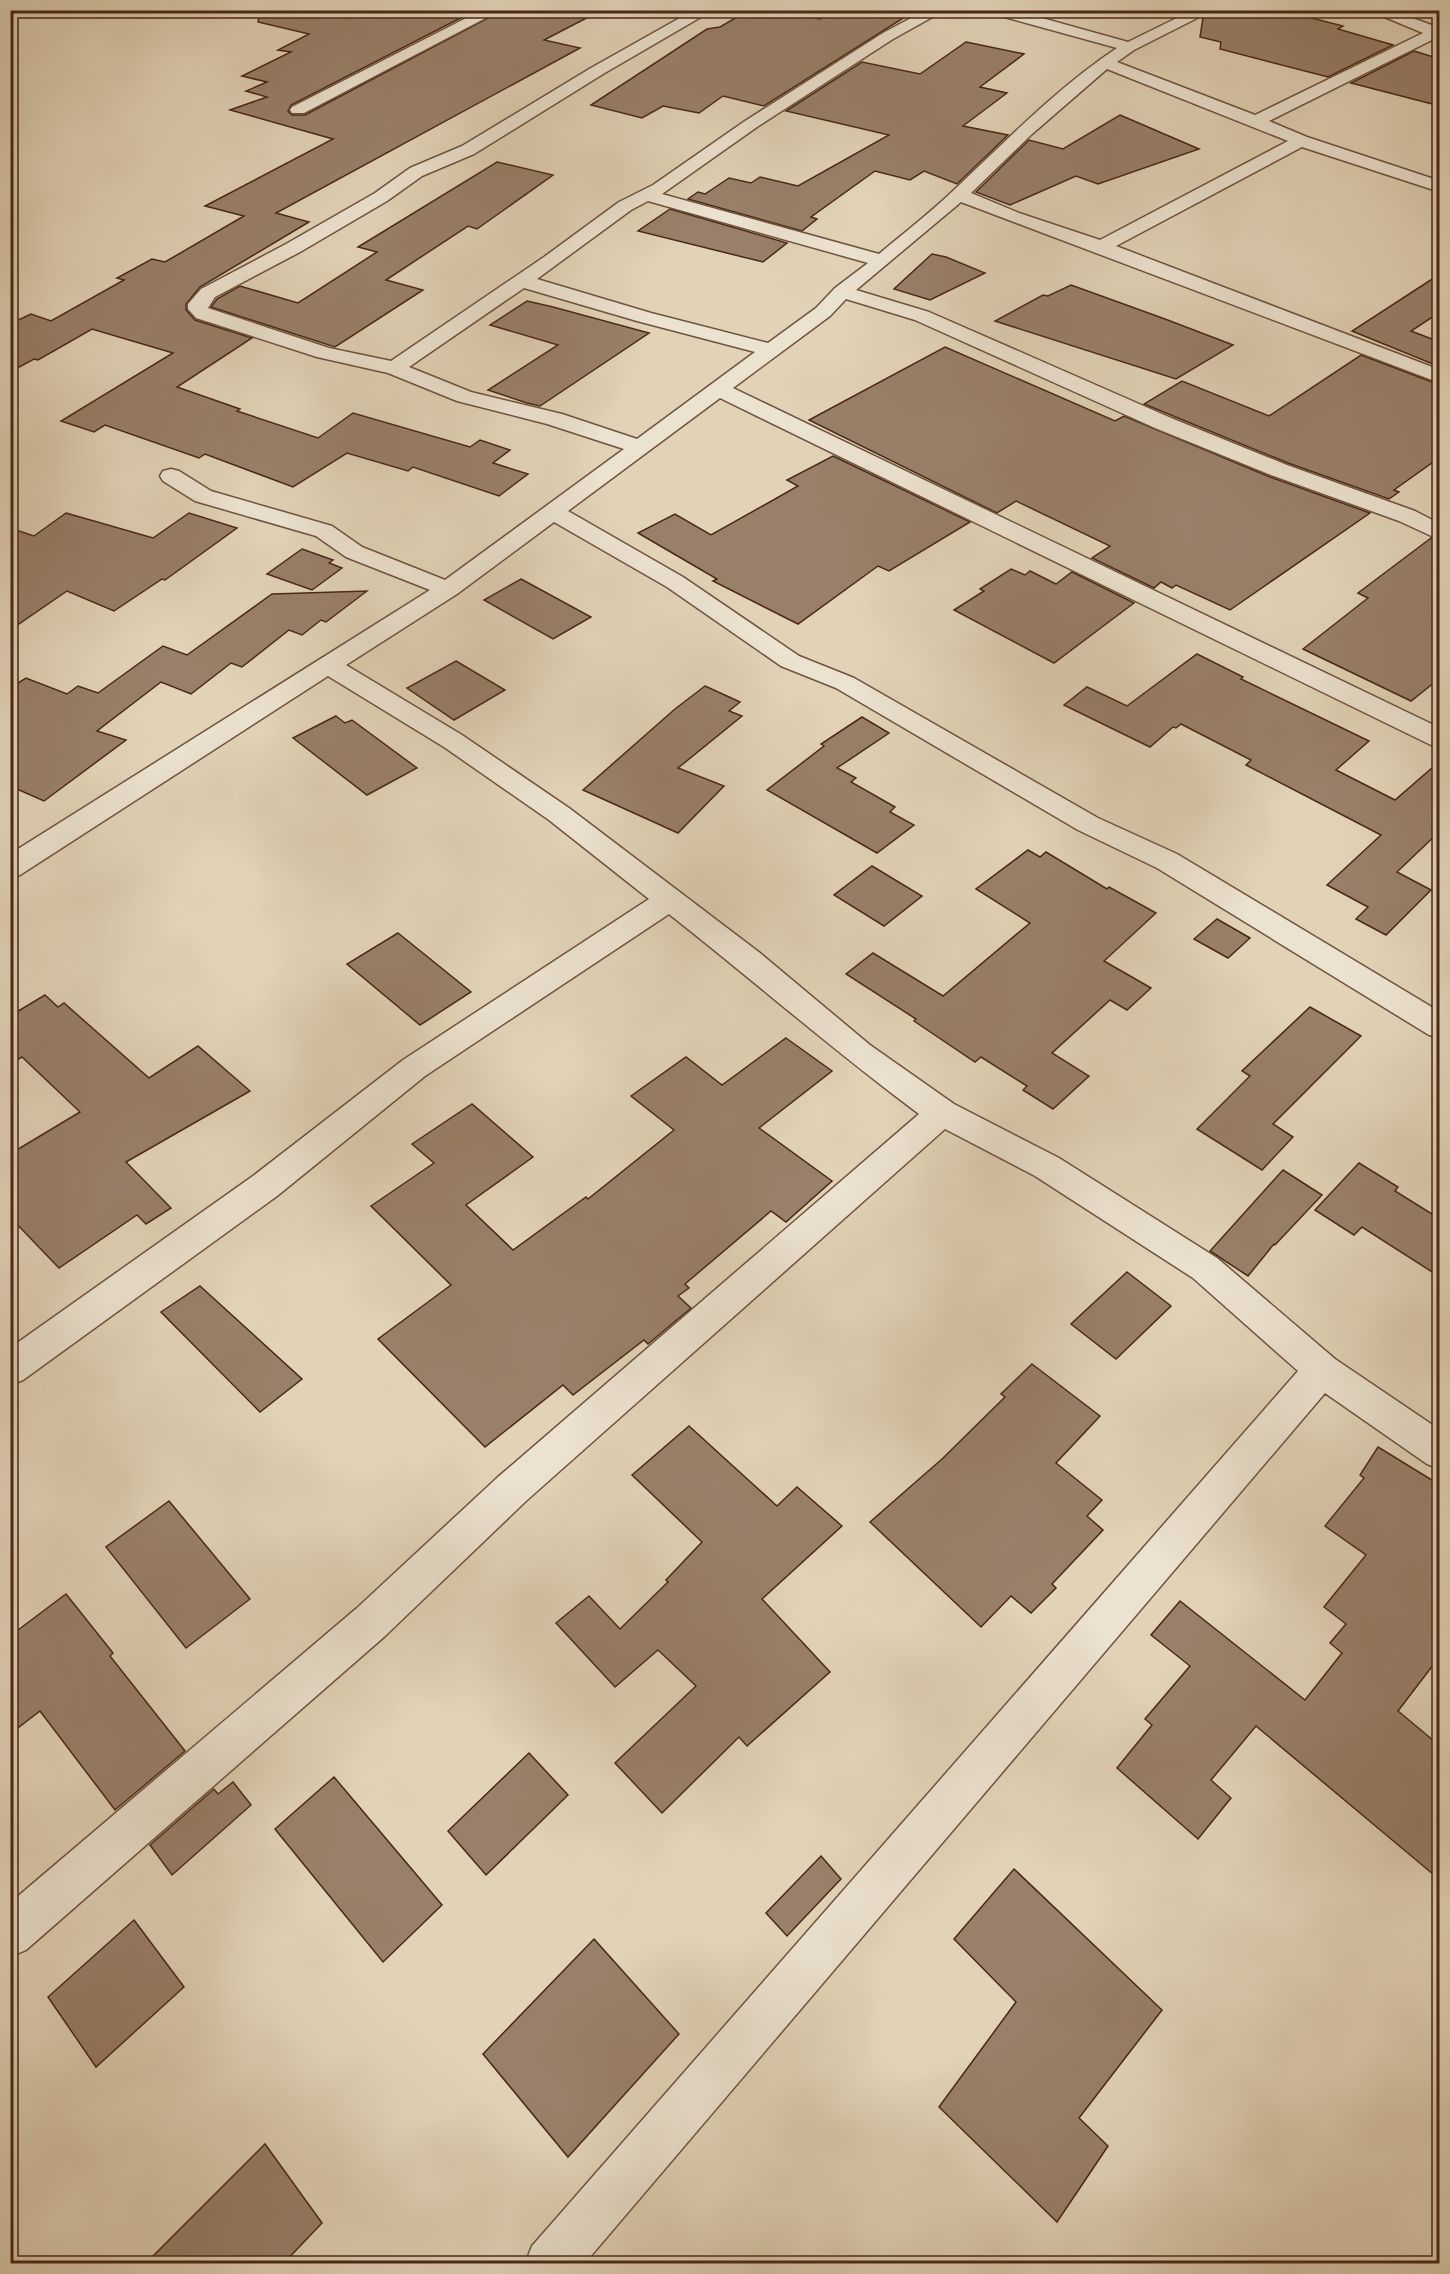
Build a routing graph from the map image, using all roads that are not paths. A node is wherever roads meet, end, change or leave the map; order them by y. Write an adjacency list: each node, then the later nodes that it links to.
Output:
1 (494, 10): 10 (street)
2 (706, 10): 21 (street)
3 (938, 10): 14 (street)
4 (994, 10): 8 (street)
5 (1206, 10): 8 (street)
6 (1375, 10): 7 (street)
7 (1438, 33): 11 (street)
8 (1129, 47): 9 (street)
9 (1105, 63): 11 (street); 15 (street)
10 (298, 110)
11 (1256, 120): 12 (street)
12 (1301, 141): 13 (street); 16 (street)
13 (1440, 187)
14 (647, 195): 17 (street); 18 (street)
15 (959, 195): 16 (street); 17 (street)
16 (1101, 247): 22 (street)
17 (882, 261): 19 (street)
18 (522, 281): 20 (street); 21 (street)
19 (842, 292): 20 (street); 27 (street)
20 (770, 350): 23 (street)
21 (394, 368): 24 (street)
22 (1440, 376)
23 (718, 389): 24 (street); 30 (street)
24 (641, 447): 26 (street)
25 (171, 476): 28 (street)
26 (554, 512): 28 (street); 33 (street)
27 (1440, 532)
28 (447, 589): 29 (street)
29 (329, 666): 31 (street); 32 (street)
30 (1440, 739)
31 (10, 868)
32 (670, 899): 34 (street); 35 (street)
33 (1440, 1027)
34 (942, 1113): 36 (street); 38 (street)
35 (10, 1369)
36 (1322, 1370): 37 (street); 39 (street)
37 (1440, 1452)
38 (10, 1934)
39 (550, 2264)

